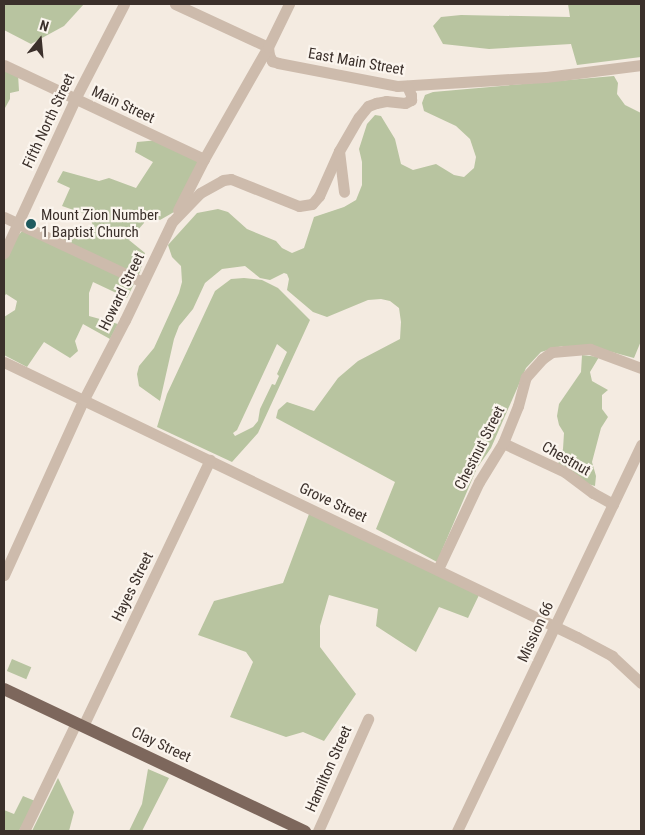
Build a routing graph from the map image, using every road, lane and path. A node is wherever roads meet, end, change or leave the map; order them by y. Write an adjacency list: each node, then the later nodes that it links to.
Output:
1 (124, 4): 8 (street, Fifth North Street)
2 (175, 4): 4 (street, East Main Street)
3 (289, 4): 4 (street)
4 (268, 47): 7 (street, East Main Street); 10 (street)
5 (4, 65): 8 (street, Main Street)
6 (641, 65): 7 (street, East Main Street)
7 (408, 86): 9 (street, Howard Street)
8 (75, 99): 10 (street, Main Street); 14 (street, Fifth North Street)
9 (339, 151): 11 (street); 13 (street, Howard Street)
10 (204, 159): 13 (street)
11 (344, 192)
12 (4, 217): 14 (street)
13 (172, 222): 16 (street, Howard Street)
14 (18, 223): 15 (street, Fifth North Street); 16 (street)
15 (4, 253)
16 (143, 282): 19 (street, Howard Street)
17 (4, 362): 19 (street, Grove Street)
18 (641, 368): 20 (street, Chestnut Street)
19 (84, 399): 22 (street, Grove Street); 25 (street, Howard Street)
20 (502, 443): 23 (street, Chestnut); 26 (street, Chestnut Street)
21 (641, 445): 23 (street, Mission 66)
22 (210, 460): 26 (street, Grove Street); 32 (street, Hayes Street)
23 (613, 504): 28 (street, Mission 66)
24 (4, 545): 25 (street)
25 (15, 550): 27 (street, Howard Street)
26 (438, 569): 28 (street, Grove Street)
27 (4, 574)
28 (555, 627): 29 (street, Grove Street); 36 (street, Mission 66)
29 (639, 675)
30 (4, 689): 32 (main road, Clay Street)
31 (368, 719): 35 (street, Hamilton Street)
32 (79, 724): 33 (street, Hayes Street); 34 (main road, Clay Street)
33 (24, 831)
34 (305, 831)
35 (318, 831)
36 (458, 831)

